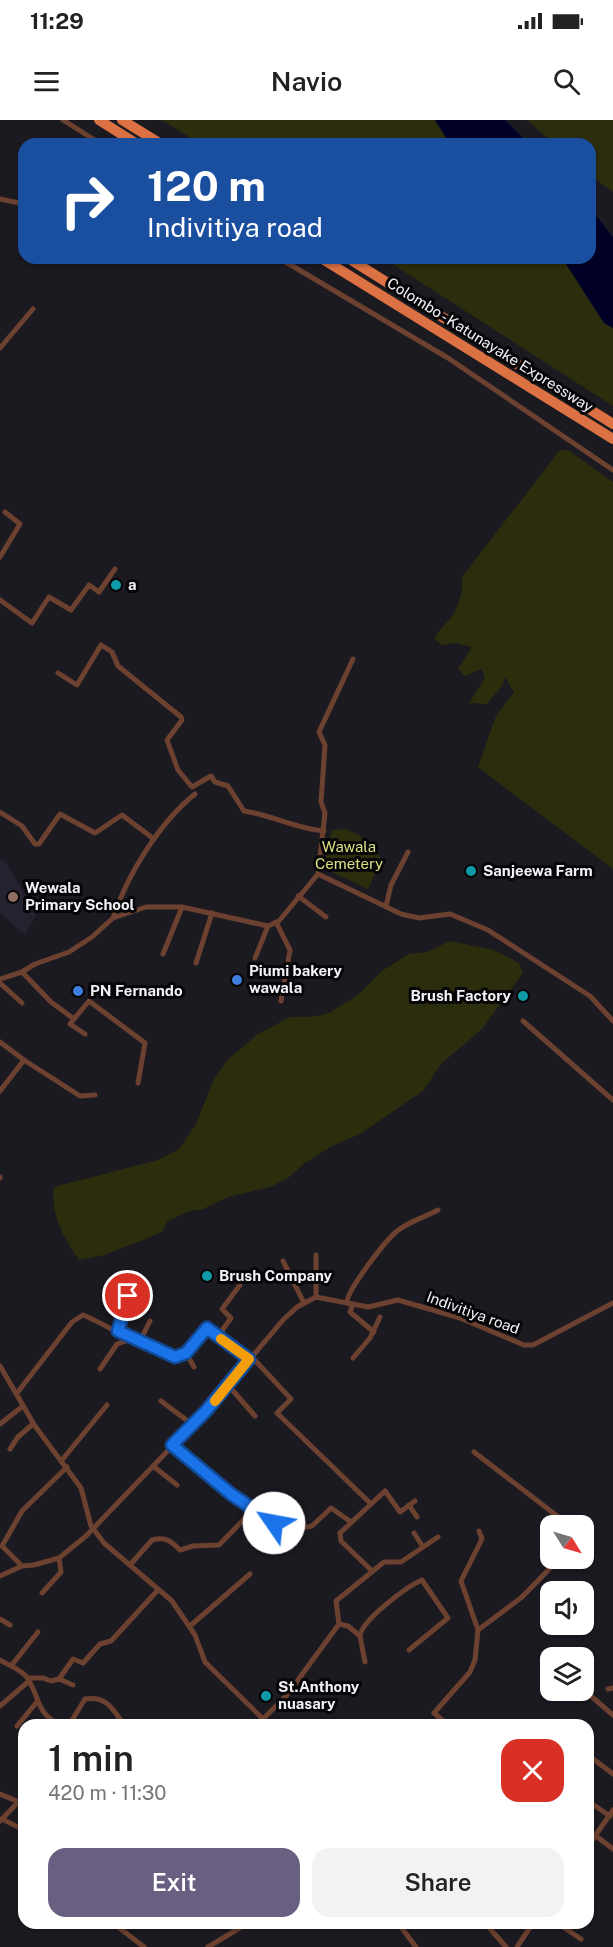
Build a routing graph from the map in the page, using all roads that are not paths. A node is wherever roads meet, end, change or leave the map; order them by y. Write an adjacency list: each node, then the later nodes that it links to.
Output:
1 (63, 120): 4 (street)
2 (99, 120): 5 (highway)
3 (122, 120): 6 (highway)
4 (92, 138)
5 (128, 138)
6 (151, 138)
7 (0, 199): 8 (street)
8 (18, 203)
9 (289, 264): 16 (street)
10 (331, 264): 15 (highway, Colombo - Katunayake Expressway)
11 (358, 264): 14 (highway, Colombo - Katunayake Expressway)
12 (33, 309): 13 (street)
13 (0, 348)
14 (613, 424)
15 (613, 439)
16 (613, 470)
17 (5, 512): 18 (street)
18 (0, 557)
19 (116, 569): 20 (street)
20 (0, 600)
21 (352, 660): 25 (street)
22 (58, 673): 25 (street)
23 (195, 794): 26 (street)
24 (0, 812): 26 (street)
25 (324, 831): 28 (street)
26 (154, 839): 34 (street)
27 (408, 852): 30 (street)
28 (318, 874): 29 (street); 30 (street)
29 (298, 896): 33 (street); 35 (street)
30 (386, 906): 46 (street)
31 (182, 908): 32 (street); 34 (street); 37 (street)
32 (212, 913): 36 (street); 39 (street)
33 (326, 917)
34 (113, 918): 40 (street)
35 (276, 922): 36 (street); 42 (street)
36 (268, 926): 38 (street)
37 (163, 954)
38 (255, 958)
39 (196, 963)
40 (22, 972): 41 (street); 44 (street)
41 (0, 981): 43 (street)
42 (281, 1000)
43 (22, 1003)
44 (74, 1019): 47 (street); 50 (street)
45 (523, 1021): 53 (street)
46 (613, 1021)
47 (85, 1034)
48 (0, 1042): 49 (street)
49 (24, 1060): 51 (street); 52 (street)
50 (138, 1083)
51 (0, 1091)
52 (95, 1095)
53 (613, 1100)
54 (438, 1210): 61 (street)
55 (316, 1255): 59 (street)
56 (284, 1261): 60 (street)
57 (240, 1285): 67 (street)
58 (128, 1296): 65 (street)
59 (316, 1297): 60 (street); 61 (street, Indivitiya road)
60 (304, 1303): 71 (street)
61 (350, 1303): 62 (street, Indivitiya road); 66 (street)
62 (613, 1304)
63 (381, 1317): 66 (street)
64 (150, 1321): 69 (street)
65 (118, 1331): 68 (street); 77 (street)
66 (374, 1332): 72 (street)
67 (218, 1336): 70 (street); 71 (street)
68 (132, 1339): 69 (street); 75 (street)
69 (139, 1342): 70 (street)
70 (186, 1353): 74 (street)
71 (250, 1358): 76 (street); 93 (street)
72 (353, 1359)
73 (0, 1366): 77 (street)
74 (194, 1367)
75 (100, 1369)
76 (228, 1385): 81 (street); 84 (street)
77 (17, 1393): 80 (street)
78 (161, 1401): 84 (street)
79 (107, 1405): 88 (street)
80 (24, 1406): 82 (street); 83 (street)
81 (255, 1416)
82 (0, 1424)
83 (33, 1424): 86 (street); 88 (street)
84 (193, 1425): 85 (street)
85 (172, 1445): 89 (street); 95 (street)
86 (10, 1449)
87 (474, 1452): 96 (street)
88 (62, 1460): 90 (street)
89 (153, 1466): 91 (street); 100 (street)
90 (67, 1467): 100 (street); 108 (street)
91 (177, 1485)
92 (415, 1501): 94 (street)
93 (371, 1504): 94 (street); 98 (street)
94 (409, 1505): 97 (street)
95 (253, 1509): 99 (street); 107 (street)
96 (556, 1515)
97 (417, 1517)
98 (351, 1522): 101 (street); 110 (street)
99 (274, 1523)
100 (94, 1529): 106 (street); 107 (street)
101 (292, 1530)
102 (479, 1531): 119 (street)
103 (414, 1533): 105 (street)
104 (438, 1537): 105 (street)
105 (423, 1547): 110 (street)
106 (59, 1558): 108 (street); 114 (street)
107 (130, 1565): 113 (street)
108 (22, 1566): 112 (street)
109 (549, 1569): 119 (street)
110 (371, 1570): 116 (street)
111 (250, 1574): 118 (street)
112 (0, 1576)
113 (158, 1590): 118 (street); 126 (street)
114 (42, 1593)
115 (0, 1619): 117 (street)
116 (339, 1624): 121 (street); 138 (street)
117 (9, 1625)
118 (190, 1626): 137 (street)
119 (478, 1630): 139 (street)
120 (38, 1632): 125 (street)
121 (360, 1636): 122 (street); 124 (street)
122 (409, 1650)
123 (0, 1660): 125 (street)
124 (365, 1662)
125 (10, 1666): 127 (street)
126 (59, 1679): 127 (street); 128 (street)
127 (29, 1680): 130 (street); 131 (street)
128 (73, 1685)
129 (594, 1699): 132 (street)
130 (36, 1703): 133 (street); 134 (street)
131 (0, 1706)
132 (613, 1715)
133 (23, 1719)
134 (50, 1719)
135 (73, 1719): 136 (street)
136 (120, 1719)
137 (262, 1719)
138 (267, 1719)
139 (441, 1719)
140 (594, 1760): 141 (street)
141 (613, 1774)
142 (0, 1794): 143 (street)
143 (18, 1802)
144 (18, 1803): 147 (street)
145 (594, 1803): 146 (street)
146 (611, 1813): 149 (street)
147 (1, 1819): 148 (street)
148 (18, 1827)
149 (597, 1836): 150 (street); 151 (street)
150 (594, 1839)
151 (613, 1849)
152 (121, 1929): 159 (street)
153 (238, 1929): 160 (street)
154 (402, 1929): 161 (street)
155 (490, 1929): 162 (street)
156 (529, 1929): 163 (street)
157 (566, 1929): 158 (street)
158 (581, 1939)
159 (144, 1947)
160 (208, 1947)
161 (416, 1947)
162 (506, 1947)
163 (517, 1947)

